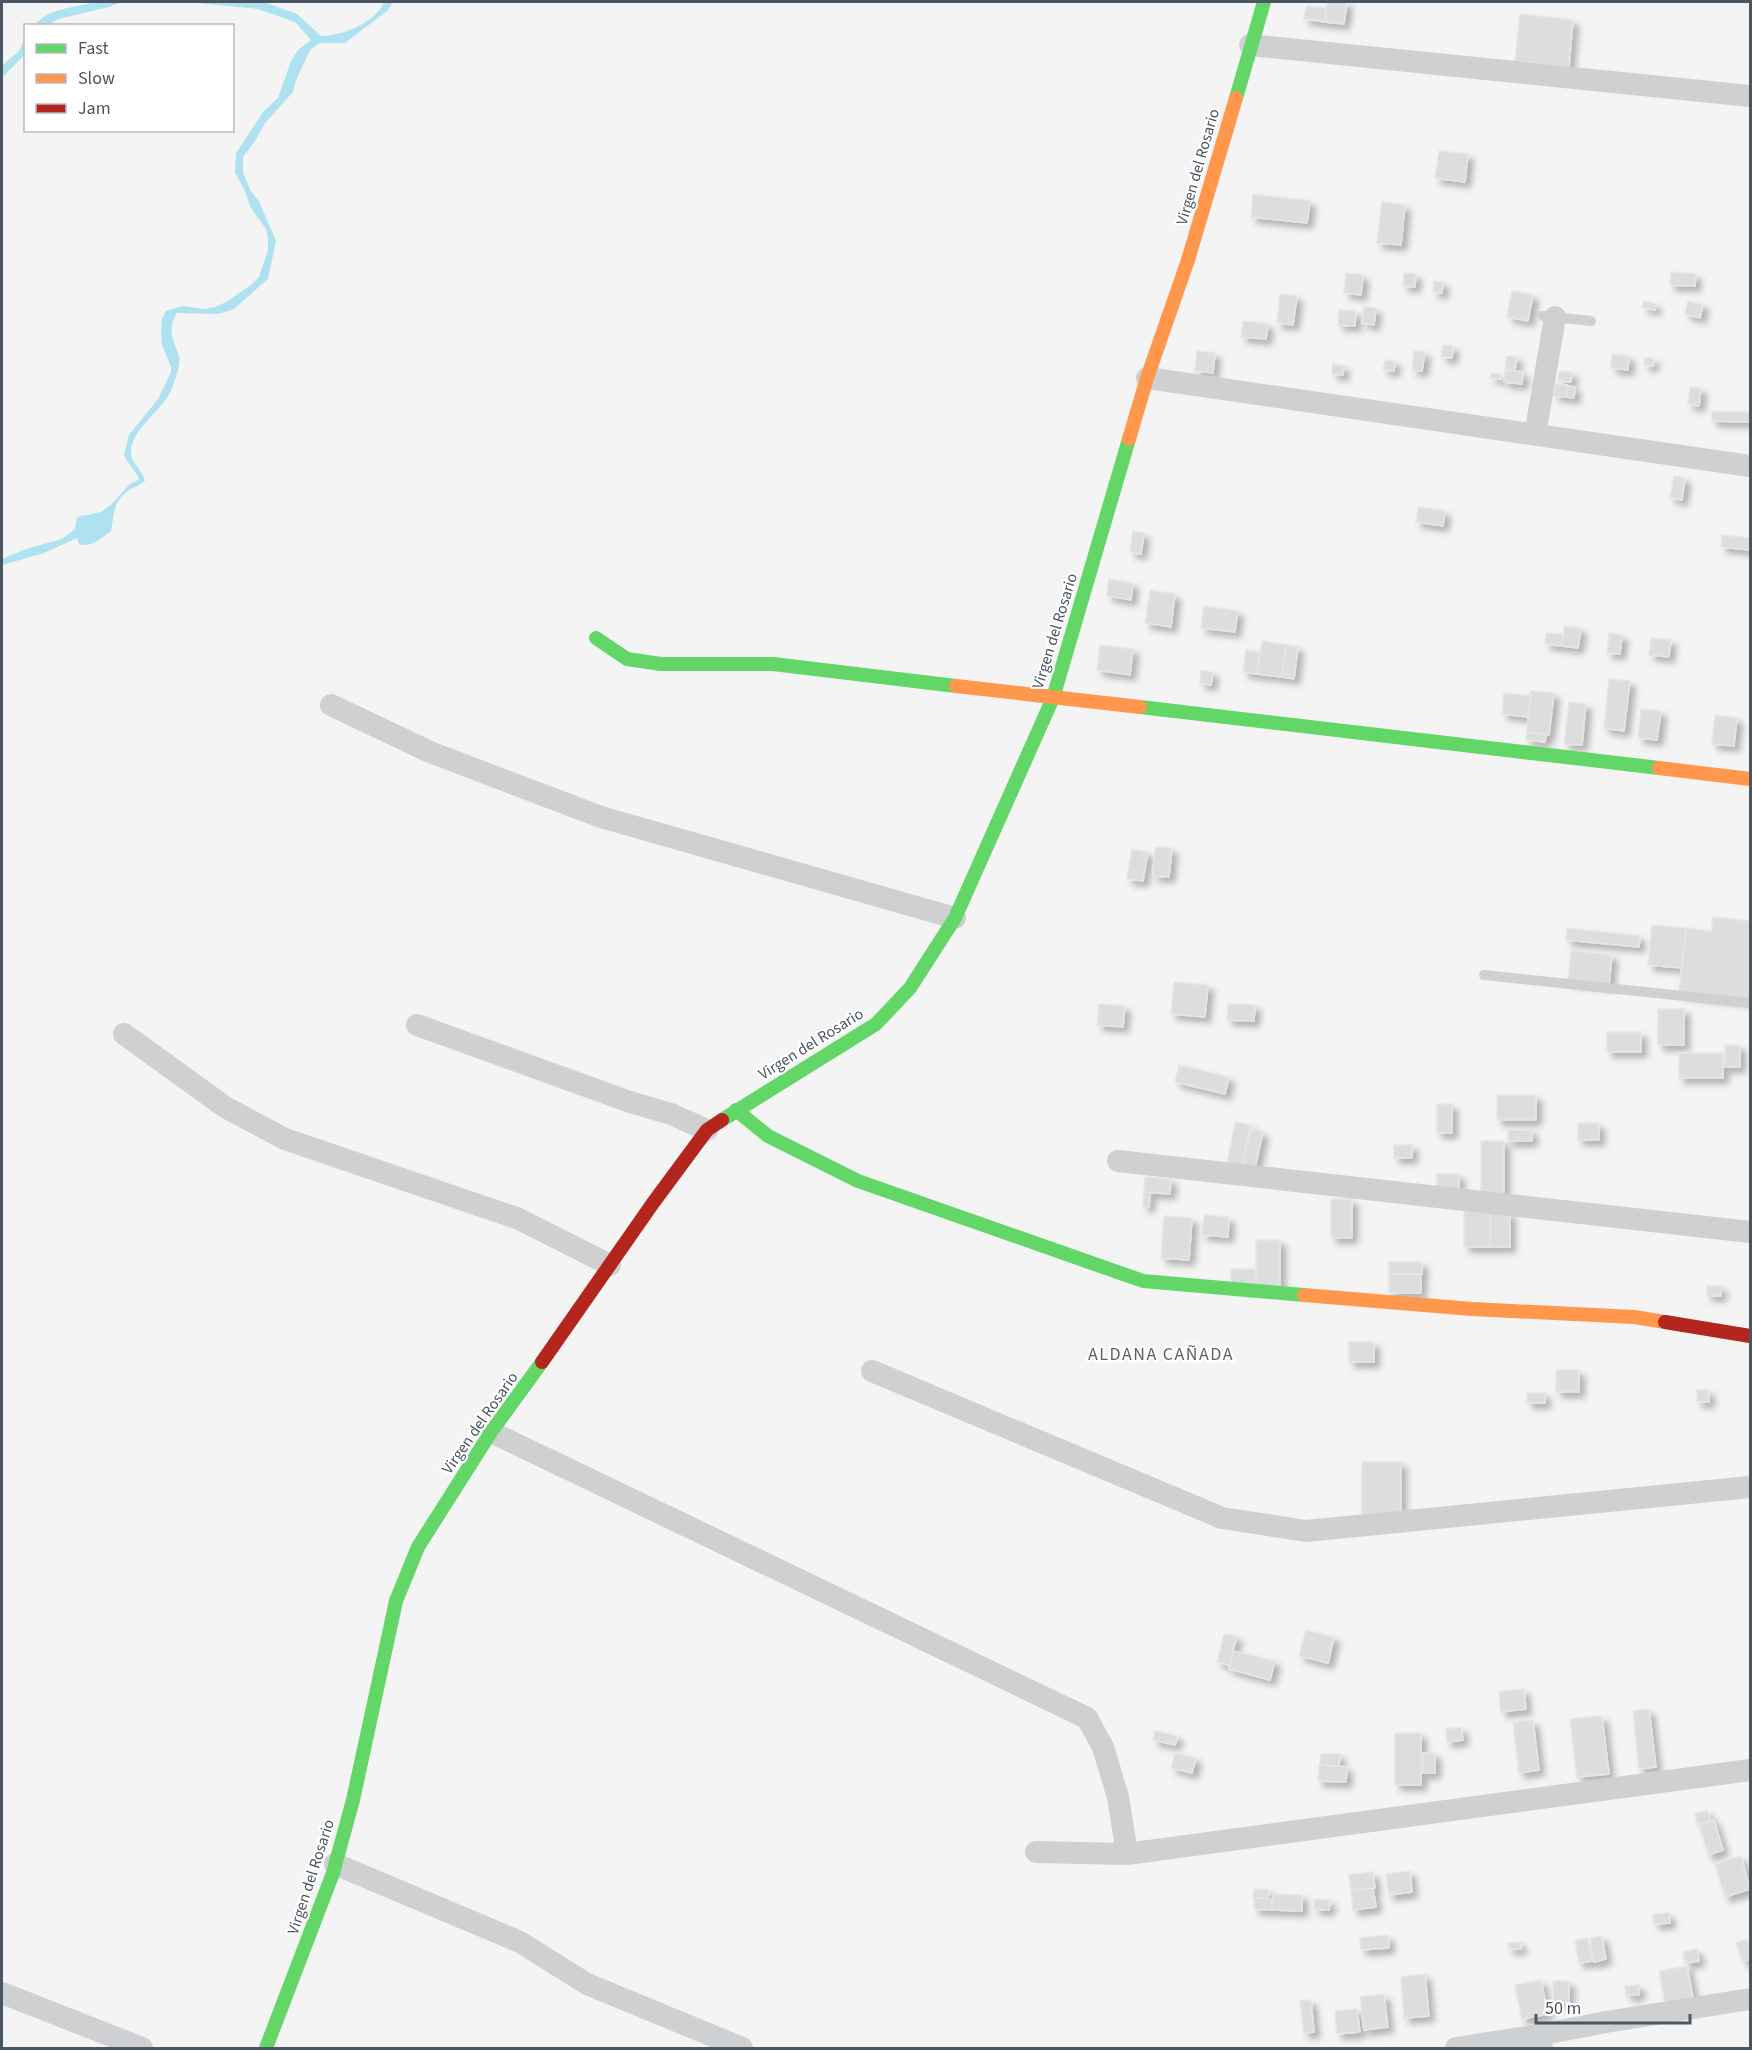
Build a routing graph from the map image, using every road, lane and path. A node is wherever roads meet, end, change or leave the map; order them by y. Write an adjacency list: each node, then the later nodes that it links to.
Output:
1 (1264, 2): 2 (street, Virgen del Rosario)
2 (1250, 45): 3 (street); 6 (street, Virgen del Rosario)
3 (1750, 96)
4 (1549, 317): 5 (lane); 7 (street)
5 (1591, 321)
6 (1147, 378): 7 (street); 10 (street, Virgen del Rosario)
7 (1535, 435): 8 (street)
8 (1750, 466)
9 (596, 638): 10 (street)
10 (1053, 698): 12 (street); 13 (street, Virgen del Rosario)
11 (331, 705): 13 (street)
12 (1750, 779)
13 (955, 918): 18 (street, Virgen del Rosario)
14 (1484, 975): 15 (lane)
15 (1750, 1003)
16 (417, 1025): 19 (street)
17 (124, 1034): 22 (street)
18 (736, 1110): 19 (street, Virgen del Rosario); 23 (street)
19 (707, 1130): 22 (street, Virgen del Rosario)
20 (1118, 1161): 21 (street)
21 (1750, 1232)
22 (610, 1265): 25 (street, Virgen del Rosario)
23 (1750, 1336)
24 (872, 1371): 26 (street)
25 (491, 1432): 29 (street); 30 (street, Virgen del Rosario)
26 (1750, 1487)
27 (1750, 1770): 29 (street)
28 (1036, 1852): 29 (street)
29 (1128, 1854)
30 (335, 1864): 35 (street, Virgen del Rosario); 36 (street)
31 (2, 1993): 34 (street)
32 (1750, 2000): 33 (street)
33 (1540, 2042): 37 (street)
34 (142, 2049)
35 (266, 2049)
36 (742, 2049)
37 (1456, 2049)

